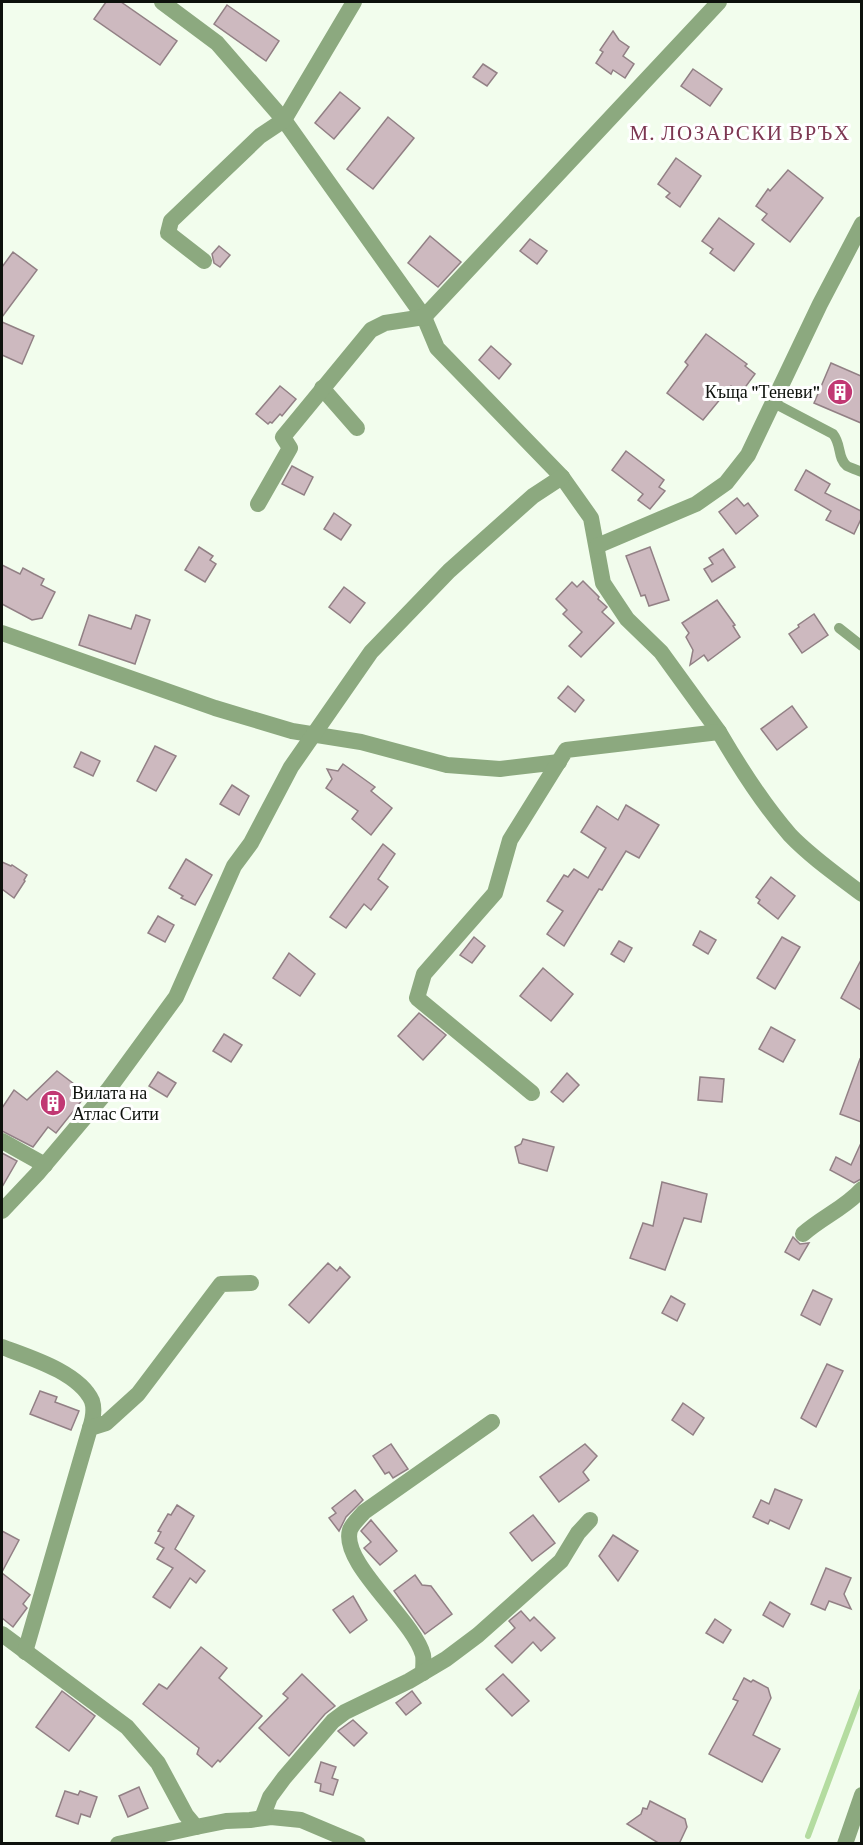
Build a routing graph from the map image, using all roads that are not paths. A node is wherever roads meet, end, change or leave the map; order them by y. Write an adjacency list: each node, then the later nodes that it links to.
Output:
1 (162, 2): 4 (street)
2 (354, 2): 4 (street)
3 (719, 2): 7 (street)
4 (284, 120): 6 (street); 7 (street)
5 (861, 224): 9 (street)
6 (204, 261)
7 (424, 317): 8 (street); 12 (street)
8 (322, 388): 10 (street); 13 (street)
9 (772, 402): 11 (lane); 14 (street)
10 (357, 428)
11 (861, 472)
12 (561, 477): 14 (street); 19 (street)
13 (258, 504)
14 (597, 546): 18 (street)
15 (839, 628): 17 (lane)
16 (2, 633): 19 (street)
17 (861, 645)
18 (718, 732): 20 (street); 21 (street)
19 (315, 735): 20 (street); 24 (street)
20 (559, 762): 22 (street)
21 (861, 894)
22 (532, 1094)
23 (2, 1141): 24 (street)
24 (45, 1165): 26 (street)
25 (861, 1189): 27 (street)
26 (2, 1211)
27 (803, 1234)
28 (251, 1283): 31 (street)
29 (2, 1347): 31 (street)
30 (492, 1422): 35 (street)
31 (90, 1428): 34 (street)
32 (590, 1520): 35 (street)
33 (2, 1634): 34 (street)
34 (25, 1652): 38 (street)
35 (423, 1673): 37 (street)
36 (860, 1807): 41 (street)
37 (262, 1818): 38 (street); 40 (street)
38 (196, 1827): 39 (street)
39 (118, 1844)
40 (358, 1844)
41 (845, 1844)

